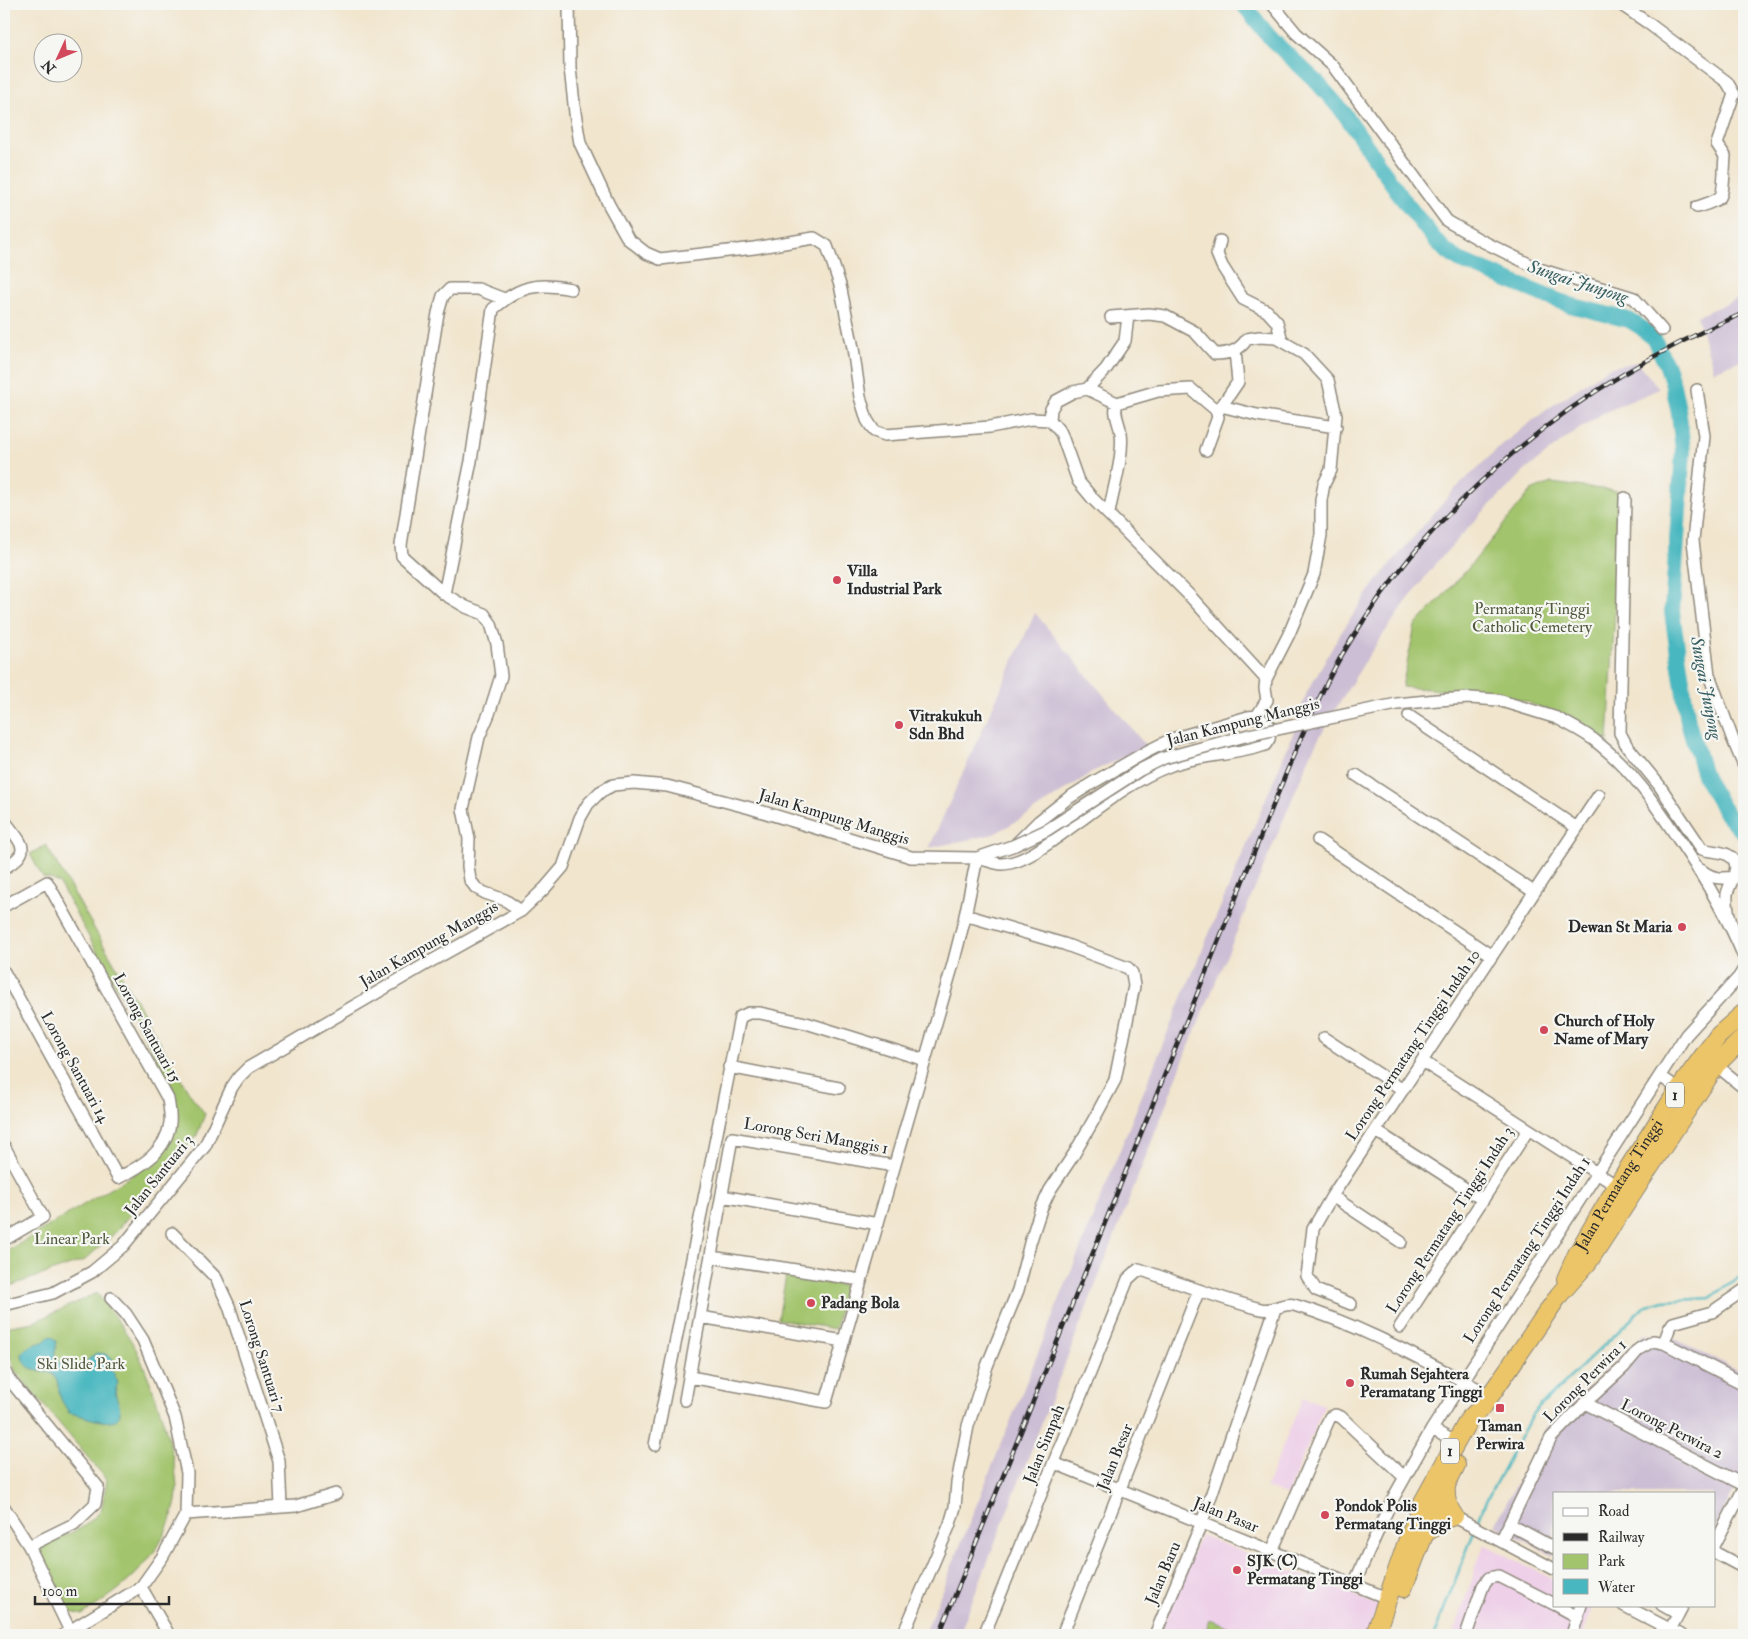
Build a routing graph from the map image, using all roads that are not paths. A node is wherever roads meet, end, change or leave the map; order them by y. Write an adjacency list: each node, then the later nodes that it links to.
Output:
1 (569, 4): 17 (street)
2 (1272, 4): 10 (street)
3 (1620, 4): 4 (street)
4 (1697, 207)
5 (1220, 241): 11 (street)
6 (571, 290): 7 (street)
7 (504, 299): 22 (street); 22 (street)
8 (1128, 316): 9 (street); 12 (street); 13 (street)
9 (1111, 317)
10 (1662, 330)
11 (1282, 341): 12 (street); 18 (street)
12 (1235, 350): 16 (street)
13 (1087, 390): 15 (street); 17 (street)
14 (1697, 390): 26 (street)
15 (1118, 403): 16 (street); 21 (street)
16 (1219, 409): 18 (street); 19 (street)
17 (1050, 420): 21 (street)
18 (1336, 427): 23 (street)
19 (1206, 450)
20 (1625, 498): 36 (street)
21 (1109, 513): 23 (street)
22 (444, 594): 40 (street)
23 (1266, 679): 24 (street)
24 (1258, 716): 32 (street); 33 (street)
25 (1410, 716): 30 (street)
26 (1744, 766)
27 (1356, 775): 38 (street)
28 (1599, 795): 30 (street, Lorong Permatang Tinggi Indah 10)
29 (4, 820): 35 (street)
30 (1577, 828): 38 (street, Lorong Permatang Tinggi Indah 10)
31 (1318, 840): 43 (street)
32 (1015, 846): 33 (street, Jalan Kampung Manggis); 34 (street, Jalan Kampung Manggis, bridge)
33 (976, 858): 40 (street, Jalan Kampung Manggis); 41 (street)
34 (1696, 865): 36 (street); 37 (street, Jalan Kampung Manggis)
35 (4, 868)
36 (1734, 877): 37 (street); 42 (street)
37 (1711, 891): 42 (street, Jalan Kampung Manggis)
38 (1534, 892): 43 (street, Lorong Permatang Tinggi Indah 10)
39 (4, 906): 65 (street, Lorong Santuari 15)
40 (521, 911): 59 (street, Jalan Kampung Manggis)
41 (965, 915): 50 (street); 133 (street)
42 (1732, 929): 44 (street, Jalan Kampung Manggis)
43 (1492, 956): 51 (street, Lorong Permatang Tinggi Indah 10)
44 (1744, 956)
45 (4, 972): 65 (street, Lorong Santuari 14)
46 (1742, 973): 54 (street, Lorong Permatang Tinggi Indah 1)
47 (1744, 1013): 57 (highway, Jalan Permatang Tinggi / 1)
48 (1744, 1037): 52 (highway, Jalan Permatang Tinggi / 1)
49 (1324, 1038): 58 (street)
50 (925, 1060): 53 (street); 63 (street)
51 (1422, 1061): 58 (street, Lorong Permatang Tinggi Indah 10); 60 (street)
52 (1716, 1065): 56 (street); 66 (highway, Jalan Permatang Tinggi / 1)
53 (729, 1067): 55 (street); 97 (street)
54 (1660, 1076): 57 (street); 64 (street, Lorong Permatang Tinggi Indah 1)
55 (839, 1088)
56 (1744, 1088)
57 (1679, 1089): 67 (highway, Jalan Permatang Tinggi / 1)
58 (1403, 1090): 61 (street, Lorong Permatang Tinggi Indah 10)
59 (223, 1108): 82 (street, Jalan Santuari 3)
60 (1528, 1130): 64 (street); 70 (street, Lorong Permatang Tinggi Indah 3)
61 (1376, 1131): 69 (street, Lorong Permatang Tinggi Indah 10); 70 (street)
62 (4, 1146): 73 (street)
63 (894, 1166): 68 (street, Lorong Seri Manggis 1); 71 (street)
64 (1596, 1173): 67 (street); 90 (street, Lorong Permatang Tinggi Indah 1)
65 (118, 1178)
66 (1640, 1182): 67 (highway); 79 (highway, Jalan Permatang Tinggi / 1)
67 (1617, 1186): 79 (highway, Jalan Permatang Tinggi / 1)
68 (722, 1196): 71 (street); 75 (street)
69 (1332, 1196): 74 (street); 81 (street, Lorong Permatang Tinggi Indah 10)
70 (1483, 1200): 85 (street, Lorong Permatang Tinggi Indah 3)
71 (878, 1224): 76 (street)
72 (172, 1233): 106 (street, Lorong Santuari 7)
73 (4, 1240)
74 (1401, 1242)
75 (711, 1257): 76 (street); 84 (street)
76 (862, 1280): 86 (street)
77 (1199, 1290): 83 (street); 98 (street, Jalan Simpah); 102 (street, Jalan Besar)
78 (1744, 1290): 87 (street)
79 (1559, 1295): 93 (highway, Jalan Permatang Tinggi / 1)
80 (112, 1298): 107 (street)
81 (1351, 1304)
82 (4, 1305)
83 (1275, 1309): 90 (street); 109 (street)
84 (700, 1317): 86 (street); 89 (street)
85 (1400, 1328)
86 (844, 1341): 89 (street)
87 (1664, 1343): 91 (street); 94 (street, Lorong Perwira 1)
88 (4, 1368): 114 (street)
89 (690, 1377): 92 (street)
90 (1462, 1381): 93 (street); 95 (street, Lorong Permatang Tinggi Indah 1)
91 (1744, 1384)
92 (685, 1400)
93 (1487, 1401): 96 (highway, Jalan Permatang Tinggi / 1); 100 (highway, Jalan Permatang Tinggi / 1)
94 (1585, 1403): 101 (street, Lorong Perwira 2); 110 (street, Lorong Perwira 1)
95 (1432, 1429): 96 (street); 99 (street, Lorong Permatang Tinggi Indah 1)
96 (1455, 1442): 104 (highway, Jalan Permatang Tinggi / 1)
97 (655, 1445)
98 (1054, 1462): 102 (street, Jalan Pasar); 134 (street, Jalan Simpah)
99 (1404, 1477): 116 (street); 120 (street, Lorong Permatang Tinggi Indah 1)
100 (1446, 1485): 104 (highway, Jalan Permatang Tinggi / 1); 108 (highway)
101 (1744, 1487): 113 (street)
102 (1120, 1489): 109 (street, Jalan Pasar); 135 (street, Jalan Besar)
103 (336, 1494): 106 (street)
104 (1429, 1504): 108 (street); 111 (highway, Jalan Permatang Tinggi / 1); 122 (highway, Jalan Permatang Tinggi / 1)
105 (4, 1507): 114 (street)
106 (281, 1507): 107 (street)
107 (186, 1514): 121 (street)
108 (1459, 1519): 111 (highway); 112 (street)
109 (1202, 1522): 116 (street, Jalan Pasar); 136 (street, Jalan Baru)
110 (1509, 1524): 112 (street, Lorong Perwira 1); 115 (street)
111 (1424, 1534): 138 (highway, Jalan Permatang Tinggi / 1)
112 (1501, 1541): 118 (street)
113 (1716, 1542)
114 (29, 1546): 131 (street)
115 (1553, 1547)
116 (1272, 1551): 120 (street, Jalan Pasar)
117 (1716, 1553): 119 (street)
118 (1553, 1568)
119 (1744, 1568)
120 (1354, 1584): 122 (street, Jalan Pasar)
121 (141, 1587): 131 (street); 132 (street)
122 (1387, 1598): 137 (highway, Jalan Permatang Tinggi / 1)
123 (1553, 1604): 139 (street)
124 (1557, 1606): 129 (street)
125 (1581, 1606): 129 (street)
126 (1626, 1606): 130 (street)
127 (1666, 1606): 128 (street)
128 (1681, 1610): 130 (street)
129 (1578, 1617): 140 (street)
130 (1675, 1632)
131 (68, 1634)
132 (169, 1635)
133 (903, 1635)
134 (984, 1635)
135 (1062, 1635)
136 (1155, 1635)
137 (1375, 1635)
138 (1384, 1635)
139 (1466, 1635)
140 (1572, 1635)

